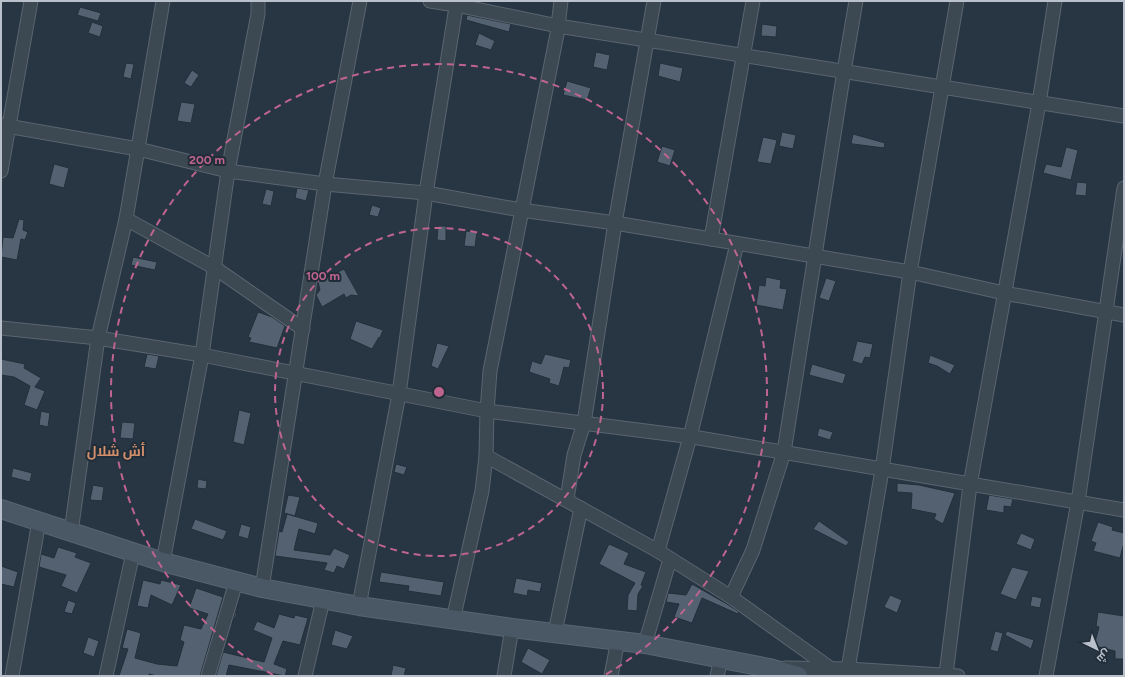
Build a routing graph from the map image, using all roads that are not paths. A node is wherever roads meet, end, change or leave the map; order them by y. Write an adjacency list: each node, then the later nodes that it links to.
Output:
1 (31, 1): 20 (street)
2 (163, 1): 21 (street)
3 (258, 1): 22 (street)
4 (360, 1): 24 (street)
5 (430, 1): 12 (street)
6 (561, 1): 13 (street)
7 (654, 1): 14 (street)
8 (753, 1): 15 (street)
9 (856, 1): 16 (street)
10 (957, 1): 17 (street)
11 (1055, 1): 18 (street)
12 (456, 3): 13 (street); 26 (street)
13 (558, 26): 14 (street); 27 (street)
14 (647, 40): 15 (street); 29 (street)
15 (743, 55): 16 (street); 30 (street)
16 (844, 70): 17 (street); 32 (street)
17 (941, 87): 18 (street); 34 (street)
18 (1039, 103): 19 (street); 35 (street)
19 (1124, 116)
20 (5, 125): 21 (street); 23 (street)
21 (138, 149): 22 (street); 28 (street)
22 (228, 170): 24 (street); 33 (street)
23 (1, 171)
24 (325, 184): 26 (street); 39 (street)
25 (1124, 188): 36 (street)
26 (426, 193): 27 (street); 43 (street)
27 (521, 210): 29 (street); 44 (street)
28 (126, 219): 33 (street); 40 (street)
29 (616, 223): 30 (street); 45 (street)
30 (711, 240): 31 (street)
31 (737, 244): 32 (street); 46 (street)
32 (815, 256): 34 (street); 47 (street)
33 (215, 268): 39 (street); 41 (street)
34 (910, 272): 35 (street); 49 (street)
35 (1004, 293): 36 (street); 50 (street)
36 (1105, 312): 37 (street); 52 (street)
37 (1124, 315)
38 (1, 328): 40 (street)
39 (303, 330): 42 (street)
40 (98, 338): 41 (street); 57 (street)
41 (202, 355): 42 (street); 61 (street)
42 (296, 373): 43 (street); 63 (street)
43 (399, 394): 44 (street); 66 (street)
44 (486, 411): 45 (street); 48 (street)
45 (584, 424): 46 (street); 51 (street)
46 (690, 437): 47 (street); 58 (street)
47 (784, 452): 49 (street); 64 (street)
48 (486, 456): 51 (street); 67 (street)
49 (882, 470): 50 (street); 75 (street)
50 (970, 485): 52 (street); 76 (street)
51 (566, 500): 53 (street)
52 (1078, 502): 55 (street); 84 (street)
53 (581, 508): 58 (street); 69 (street)
54 (1, 509): 56 (main road)
55 (1124, 510)
56 (39, 521): 57 (main road); 77 (street)
57 (71, 532): 59 (main road)
58 (658, 551): 60 (street)
59 (133, 553): 61 (main road); 78 (street)
60 (670, 559): 64 (street); 71 (street)
61 (163, 562): 62 (main road)
62 (236, 582): 63 (main road); 79 (street)
63 (262, 588): 65 (main road)
64 (731, 597): 74 (street)
65 (323, 600): 66 (main road); 80 (street)
66 (359, 606): 67 (main road)
67 (453, 620): 68 (main road)
68 (512, 628): 69 (main road); 81 (street)
69 (555, 632): 70 (main road)
70 (618, 640): 71 (main road); 82 (street)
71 (645, 644): 72 (main road)
72 (719, 668): 73 (main road)
73 (769, 668): 74 (street); 83 (main road)
74 (830, 668): 75 (street)
75 (848, 669): 76 (street)
76 (952, 675)
77 (12, 676)
78 (106, 676)
79 (208, 676)
80 (305, 676)
81 (504, 676)
82 (611, 676)
83 (798, 676)
84 (1046, 676)

